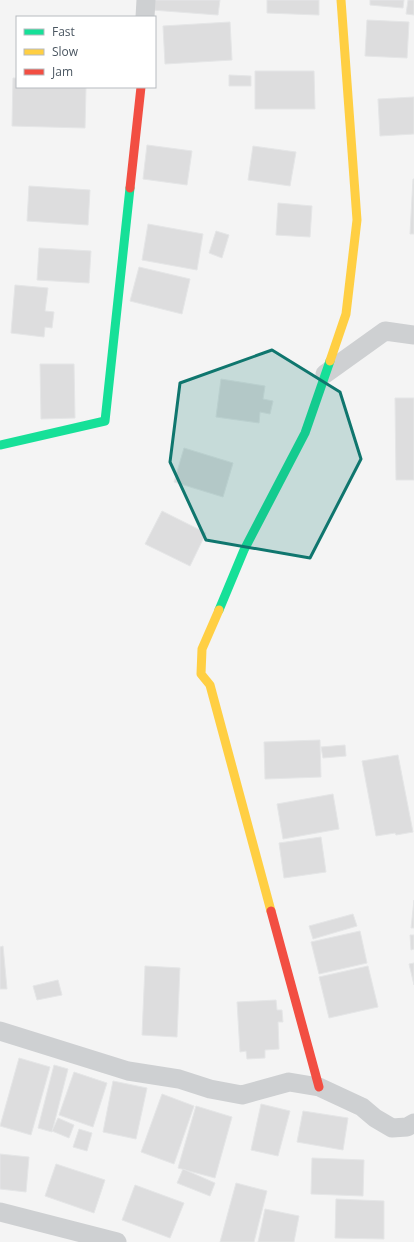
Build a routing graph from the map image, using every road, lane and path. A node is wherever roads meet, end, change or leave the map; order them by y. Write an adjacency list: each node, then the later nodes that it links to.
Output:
1 (146, 0): 3 (street)
2 (341, 0): 6 (street)
3 (145, 16)
4 (141, 88): 7 (street)
5 (414, 335): 6 (street)
6 (325, 374): 9 (street)
7 (0, 445)
8 (0, 1031): 9 (street)
9 (319, 1087): 10 (street)
10 (414, 1123)
11 (0, 1212): 12 (street)
12 (117, 1242)

